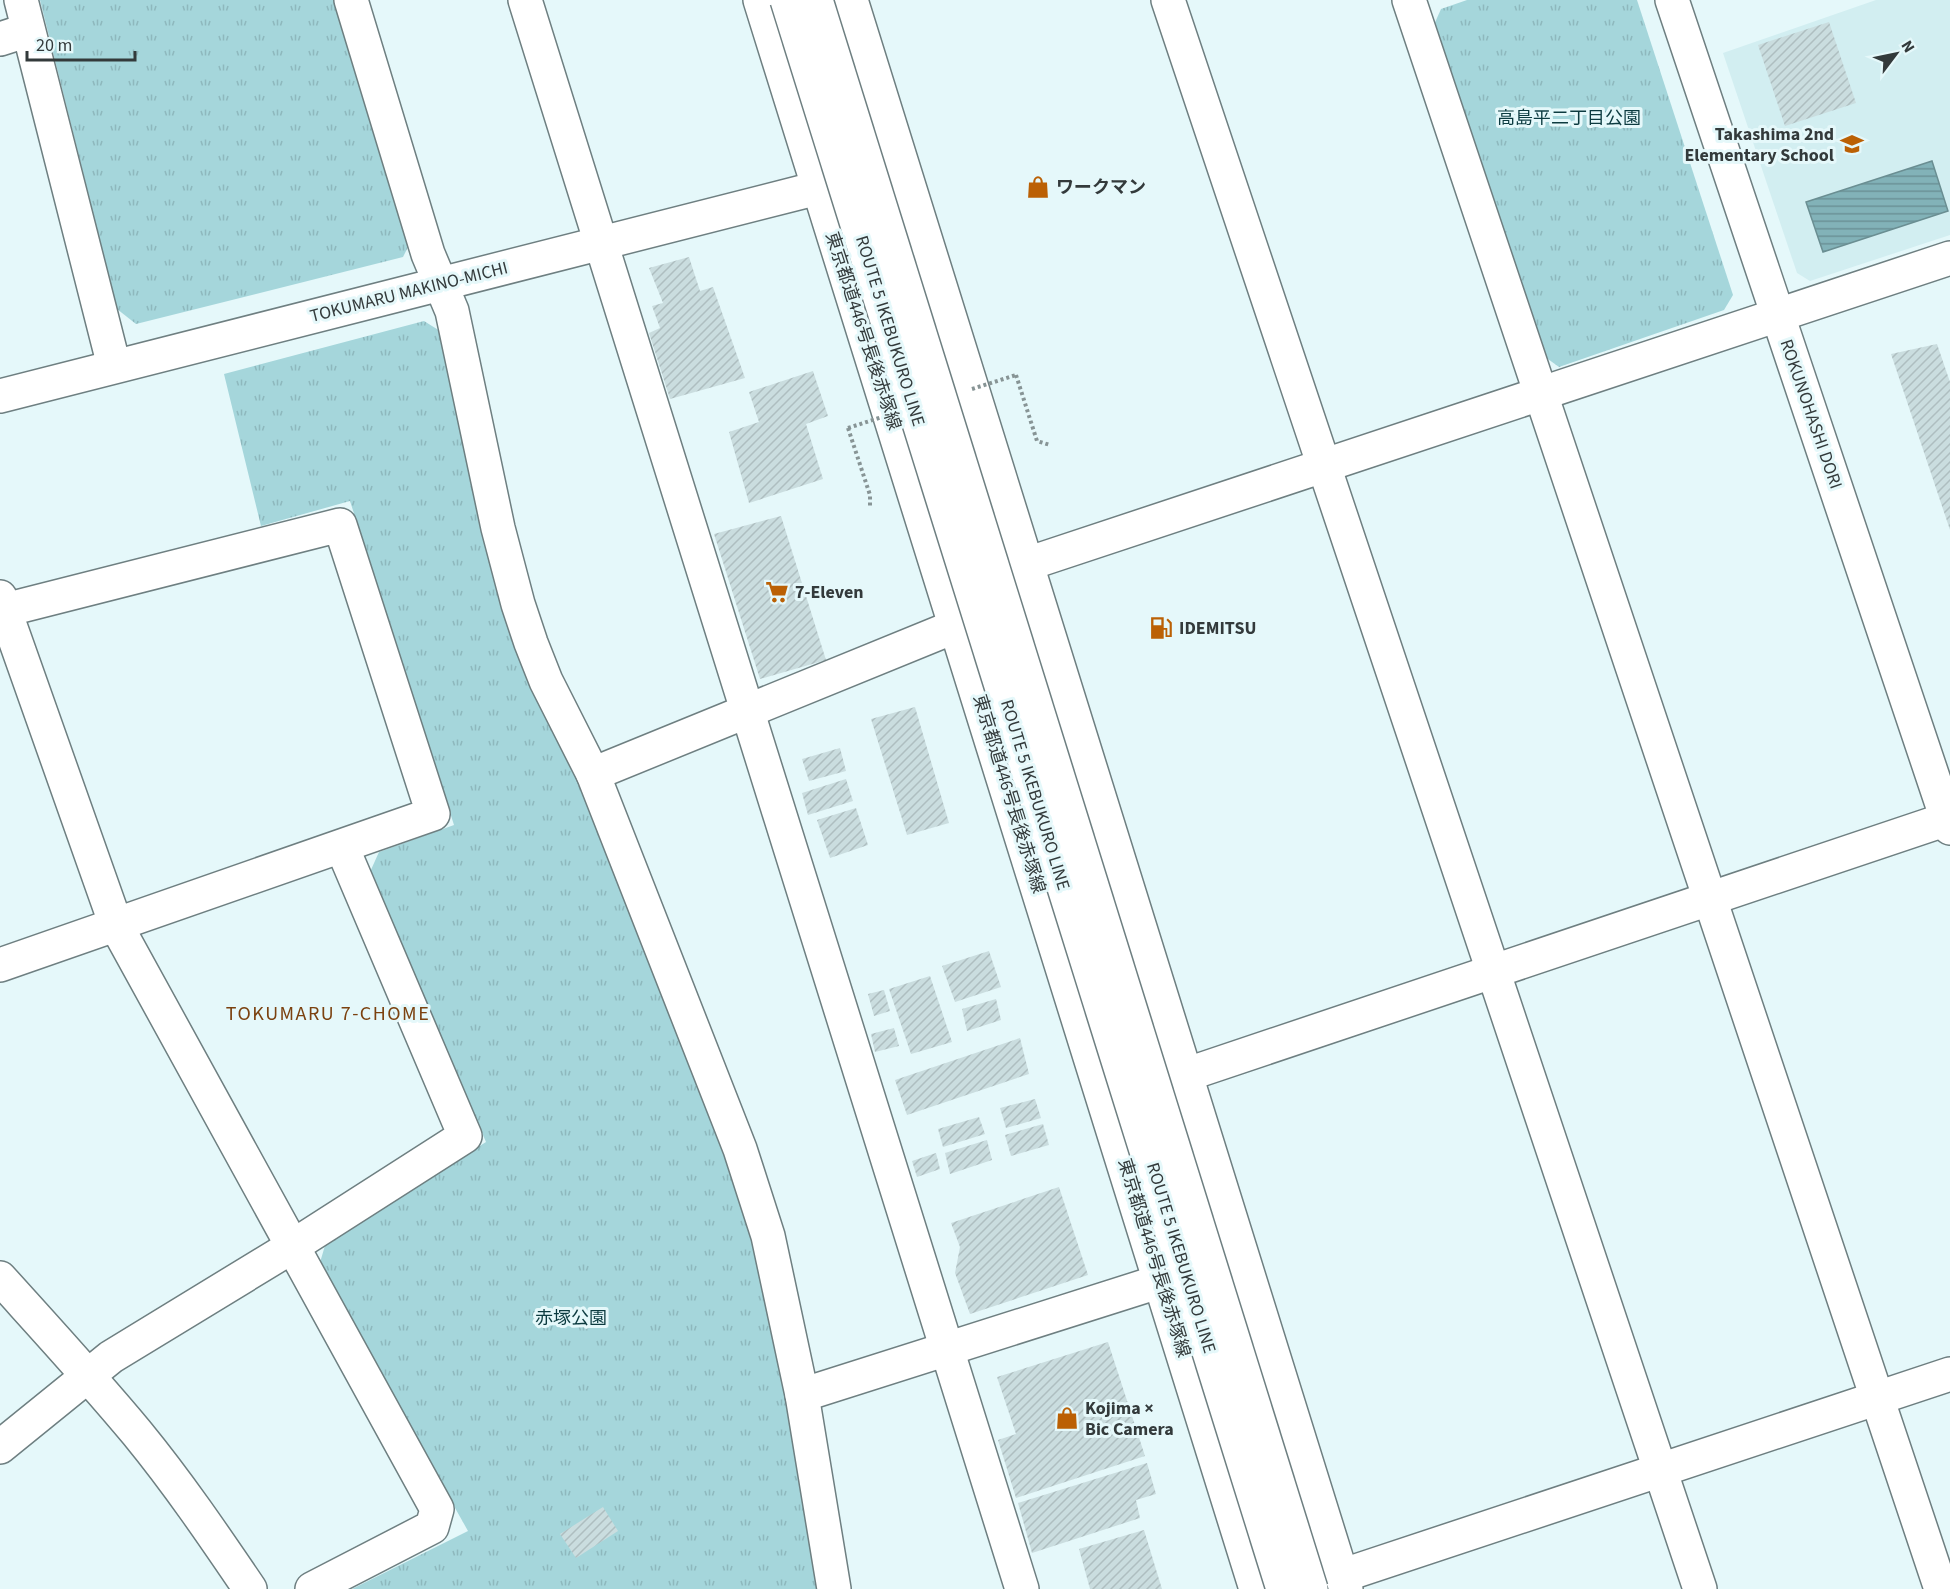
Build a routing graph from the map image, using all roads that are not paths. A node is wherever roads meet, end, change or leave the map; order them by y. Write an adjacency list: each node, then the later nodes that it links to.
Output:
1 (351, 0): 14 (main road)
2 (525, 0): 12 (main road)
3 (760, 0): 11 (main road, 東京都道446号長後赤塚線)
4 (787, 0): 48 (main road, ROUTE 5 IKEBUKURO LINE, bridge)
5 (816, 0): 49 (main road, ROUTE 5 IKEBUKURO LINE, bridge)
6 (851, 0): 20 (main road)
7 (1168, 0): 19 (main road)
8 (1672, 0): 15 (main road, ROKUNOHASHI DORI)
9 (1417, 2): 17 (main road)
10 (16, 23): 16 (main road)
11 (818, 188): 12 (main road, TOKUMARU MAKINO-MICHI); 22 (main road, 東京都道446号長後赤塚線)
12 (600, 244): 14 (main road, TOKUMARU MAKINO-MICHI); 23 (main road)
13 (1950, 258): 15 (main road)
14 (441, 285): 16 (main road, TOKUMARU MAKINO-MICHI); 24 (main road)
15 (1778, 314): 17 (main road); 25 (main road, ROKUNOHASHI DORI)
16 (114, 366): 18 (main road, TOKUMARU MAKINO-MICHI)
17 (1541, 395): 19 (main road); 27 (main road)
18 (0, 396)
19 (1325, 466): 20 (main road); 30 (main road)
20 (1027, 564): 31 (main road)
21 (2, 603): 26 (main road); 28 (main road)
22 (956, 626): 23 (main road); 34 (main road, 東京都道446号長後赤塚線)
23 (747, 712): 24 (main road); 35 (main road)
24 (593, 774): 38 (main road)
25 (1948, 824): 27 (main road)
26 (342, 847): 28 (main road); 32 (main road)
27 (1709, 898): 30 (main road); 39 (main road)
28 (116, 926): 29 (main road); 32 (main road)
29 (0, 965)
30 (1493, 971): 31 (main road); 41 (main road)
31 (1185, 1075): 42 (main road)
32 (293, 1246): 37 (main road); 44 (main road)
33 (0, 1278): 37 (main road)
34 (1161, 1281): 35 (main road); 47 (main road, 東京都道446号長後赤塚線)
35 (947, 1350): 38 (main road); 46 (main road)
36 (1950, 1374): 39 (main road)
37 (88, 1375): 40 (main road); 43 (main road)
38 (802, 1395): 45 (main road)
39 (1878, 1399): 41 (main road); 51 (main road)
40 (0, 1447)
41 (1661, 1471): 42 (main road); 50 (main road)
42 (1344, 1582)
43 (250, 1589)
44 (312, 1589)
45 (834, 1589)
46 (1022, 1589)
47 (1256, 1589)
48 (1283, 1589)
49 (1311, 1589)
50 (1700, 1589)
51 (1941, 1589)

